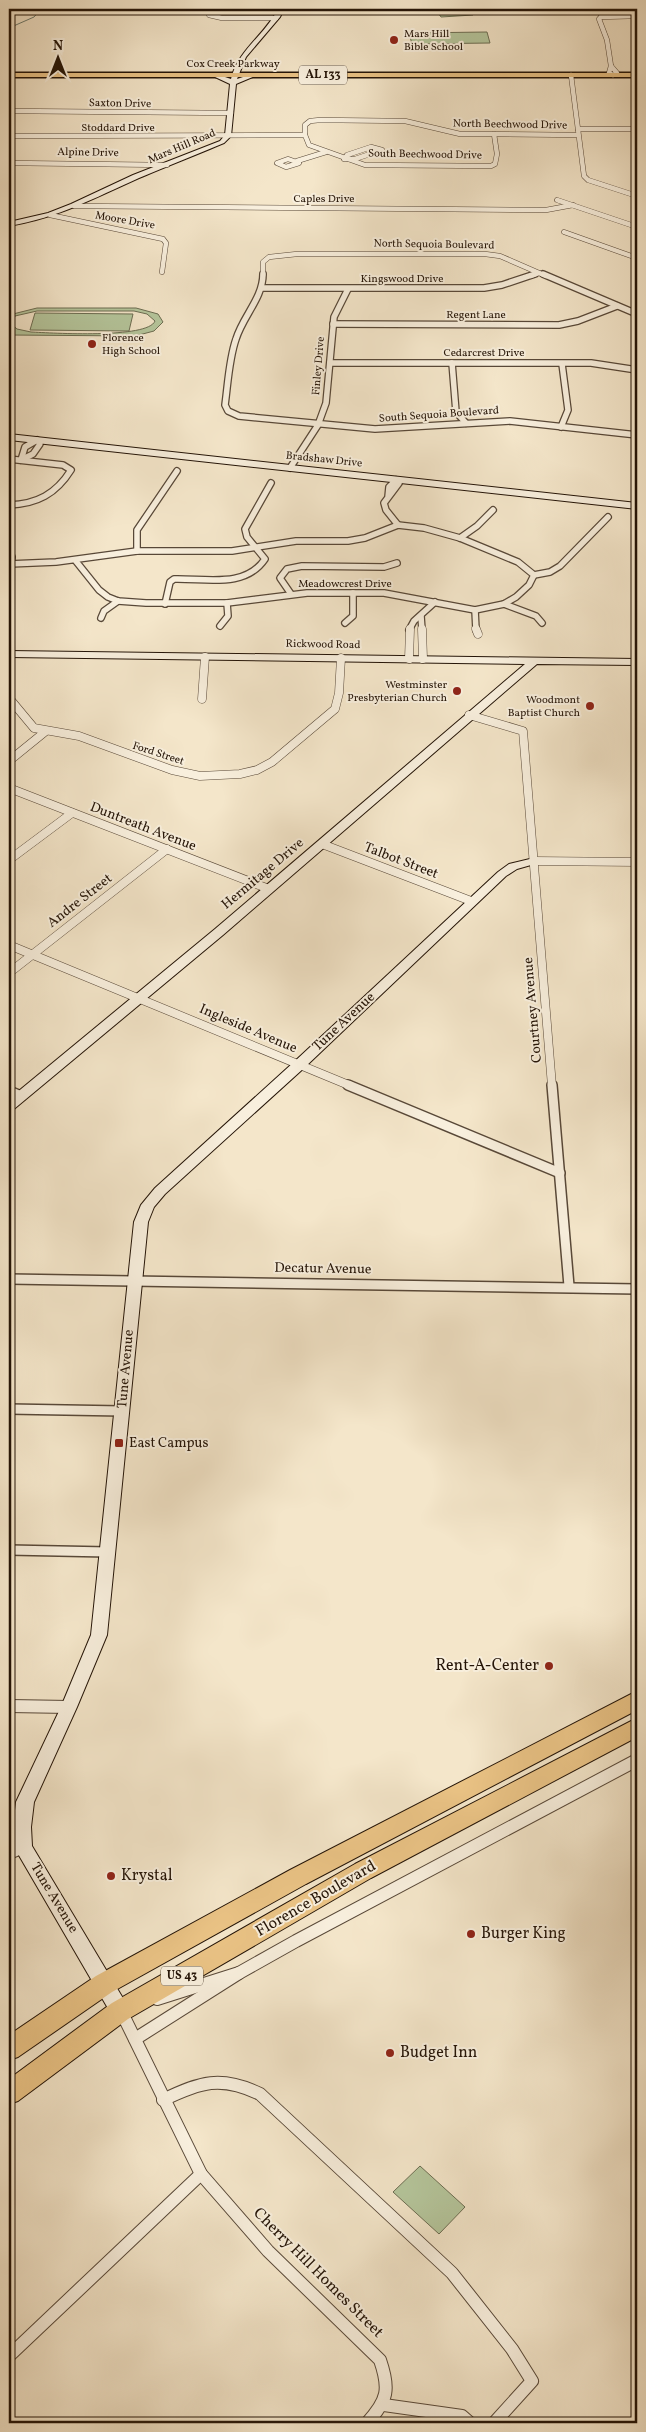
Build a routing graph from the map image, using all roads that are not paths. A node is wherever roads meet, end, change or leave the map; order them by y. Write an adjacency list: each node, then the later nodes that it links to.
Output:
1 (207, 9): 6 (street)
2 (281, 9): 6 (street, Mars Hill Road)
3 (599, 9): 5 (street)
4 (637, 16): 5 (street)
5 (601, 17): 9 (street)
6 (276, 18): 11 (street, Mars Hill Road)
7 (9, 75): 11 (main road, Cox Creek Parkway / AL 133)
8 (571, 75): 9 (main road, Cox Creek Parkway / AL 133); 11 (main road, Cox Creek Parkway / AL 133); 14 (street)
9 (613, 75): 10 (main road, Cox Creek Parkway / AL 133)
10 (637, 75)
11 (235, 76): 13 (street, Mars Hill Road)
12 (9, 111): 13 (street, Saxton Drive)
13 (231, 113): 20 (street, Mars Hill Road)
14 (578, 128): 15 (street); 18 (street)
15 (637, 129)
16 (494, 134): 17 (street, North Beechwood Drive); 18 (street, North Beechwood Drive); 22 (street, South Beechwood Drive)
17 (305, 135): 20 (street, Stoddard Drive); 21 (street, South Beechwood Drive)
18 (578, 135): 26 (street)
19 (9, 136): 20 (street, Stoddard Drive)
20 (228, 136): 25 (street, Mars Hill Road)
21 (326, 152): 22 (street, South Beechwood Drive); 23 (street)
22 (344, 158): 22 (street)
23 (297, 161)
24 (9, 163): 25 (street, Alpine Drive)
25 (167, 165): 29 (street, Mars Hill Road)
26 (637, 196)
27 (557, 200): 28 (street)
28 (573, 205): 29 (street, Caples Drive); 32 (street)
29 (74, 206): 30 (street, Mars Hill Road)
30 (50, 215): 31 (street, Mars Hill Road); 35 (street, Moore Drive)
31 (9, 224)
32 (637, 227)
33 (564, 232): 34 (street)
34 (637, 258)
35 (162, 272)
36 (539, 273): 37 (street, North Sequoia Boulevard); 38 (street, Kingswood Drive); 39 (street, North Sequoia Boulevard)
37 (263, 288): 38 (street, Kingswood Drive); 47 (street, South Sequoia Boulevard)
38 (348, 289): 41 (street, Finley Drive)
39 (617, 306): 40 (street, North Sequoia Boulevard); 41 (street, Regent Lane)
40 (637, 314)
41 (333, 324): 42 (street, Finley Drive)
42 (330, 363): 43 (street, Cedarcrest Drive); 47 (street, Finley Drive)
43 (452, 363): 44 (street, Cedarcrest Drive); 46 (street)
44 (562, 364): 45 (street, Cedarcrest Drive); 48 (street)
45 (637, 370)
46 (466, 423): 47 (street, South Sequoia Boulevard); 48 (street, South Sequoia Boulevard)
47 (318, 425): 54 (street, Finley Drive)
48 (561, 427): 49 (street, South Sequoia Boulevard)
49 (637, 435)
50 (9, 436): 51 (street, Bradshaw Drive)
51 (37, 440): 53 (street); 53 (street); 54 (street, Bradshaw Drive)
52 (9, 459): 53 (street)
53 (21, 460): 58 (street)
54 (290, 468): 56 (street, Bradshaw Drive)
55 (177, 471): 66 (street)
56 (396, 480): 59 (street, Bradshaw Drive); 62 (street)
57 (271, 483): 64 (street)
58 (9, 505)
59 (637, 506)
60 (492, 510): 63 (street)
61 (608, 517): 71 (street)
62 (398, 525): 63 (street); 64 (street)
63 (460, 538): 71 (street)
64 (256, 549): 66 (street); 77 (street)
65 (9, 550): 68 (street)
66 (137, 551): 67 (street)
67 (75, 560): 68 (street); 74 (street, Meadowcrest Drive)
68 (10, 564): 70 (street)
69 (397, 564): 73 (street)
70 (9, 574)
71 (534, 575): 78 (street, Meadowcrest Drive)
72 (353, 593): 73 (street, Meadowcrest Drive); 75 (street, Meadowcrest Drive); 82 (street)
73 (290, 594): 76 (street, Meadowcrest Drive)
74 (118, 601): 77 (street, Meadowcrest Drive); 81 (street)
75 (434, 602): 79 (street, Meadowcrest Drive); 80 (street)
76 (228, 603): 77 (street, Meadowcrest Drive); 84 (street)
77 (165, 604)
78 (504, 604): 79 (street, Meadowcrest Drive); 83 (street)
79 (475, 610): 85 (street)
80 (421, 616): 89 (street); 90 (street)
81 (100, 618)
82 (345, 623)
83 (542, 624)
84 (220, 626)
85 (478, 634)
86 (9, 654): 87 (street, Rickwood Road)
87 (205, 657): 88 (street, Rickwood Road); 94 (street)
88 (341, 658): 89 (street, Rickwood Road); 96 (street, Ford Street)
89 (409, 659): 90 (street, Rickwood Road)
90 (423, 659): 91 (street, Rickwood Road)
91 (534, 662): 92 (street, Rickwood Road); 95 (street, Hermitage Drive)
92 (637, 662)
93 (9, 698): 96 (street, Ford Street)
94 (202, 699)
95 (469, 715): 100 (street, Hermitage Drive); 103 (street, Courtney Avenue)
96 (46, 730): 97 (street)
97 (9, 761)
98 (9, 788): 99 (street, Duntreath Avenue)
99 (72, 813): 101 (street, Duntreath Avenue); 102 (street)
100 (322, 844): 105 (street, Hermitage Drive); 106 (street, Talbot Street)
101 (167, 849): 105 (street, Duntreath Avenue); 108 (street, Andre Street)
102 (9, 860)
103 (534, 861): 104 (street); 106 (street, Tune Avenue); 115 (street, Courtney Avenue)
104 (637, 862)
105 (269, 889): 110 (street, Hermitage Drive)
106 (471, 901): 111 (street, Tune Avenue)
107 (9, 945): 108 (street, Ingleside Avenue)
108 (32, 955): 109 (street, Andre Street); 110 (street, Ingleside Avenue)
109 (9, 973)
110 (139, 999): 111 (street, Ingleside Avenue); 113 (street, Hermitage Drive)
111 (299, 1065): 115 (street, Ingleside Avenue); 117 (street, Tune Avenue)
112 (9, 1091): 113 (street)
113 (21, 1096): 114 (street, Hermitage Drive)
114 (9, 1106)
115 (560, 1173): 118 (street, Courtney Avenue)
116 (9, 1279): 117 (street, Decatur Avenue)
117 (134, 1280): 118 (street, Decatur Avenue); 121 (street, Tune Avenue)
118 (569, 1286): 119 (street, Decatur Avenue)
119 (637, 1288)
120 (9, 1409): 121 (street)
121 (122, 1411): 123 (street, Tune Avenue)
122 (9, 1550): 123 (street)
123 (108, 1552): 126 (street, Tune Avenue)
124 (637, 1700): 132 (highway, Florence Boulevard / US 43)
125 (9, 1706): 126 (street)
126 (69, 1707): 129 (street, Tune Avenue)
127 (637, 1727): 133 (highway, Florence Boulevard / US 43)
128 (637, 1760): 131 (street)
129 (24, 1847): 130 (street); 132 (street, Tune Avenue)
130 (9, 1853)
131 (239, 1973): 133 (street); 134 (street)
132 (104, 1984): 133 (street, Tune Avenue); 135 (highway, Florence Boulevard / US 43)
133 (120, 2011): 134 (street, Cherry Hill Homes Street); 136 (highway, Florence Boulevard / US 43)
134 (135, 2039): 137 (street, Cherry Hill Homes Street)
135 (9, 2049)
136 (9, 2093)
137 (163, 2100): 138 (street, Cherry Hill Homes Street); 143 (street)
138 (201, 2174): 139 (street); 140 (street, Cherry Hill Homes Street)
139 (9, 2356)
140 (384, 2405): 141 (street); 142 (street)
141 (367, 2423)
142 (470, 2423)
143 (494, 2423)

